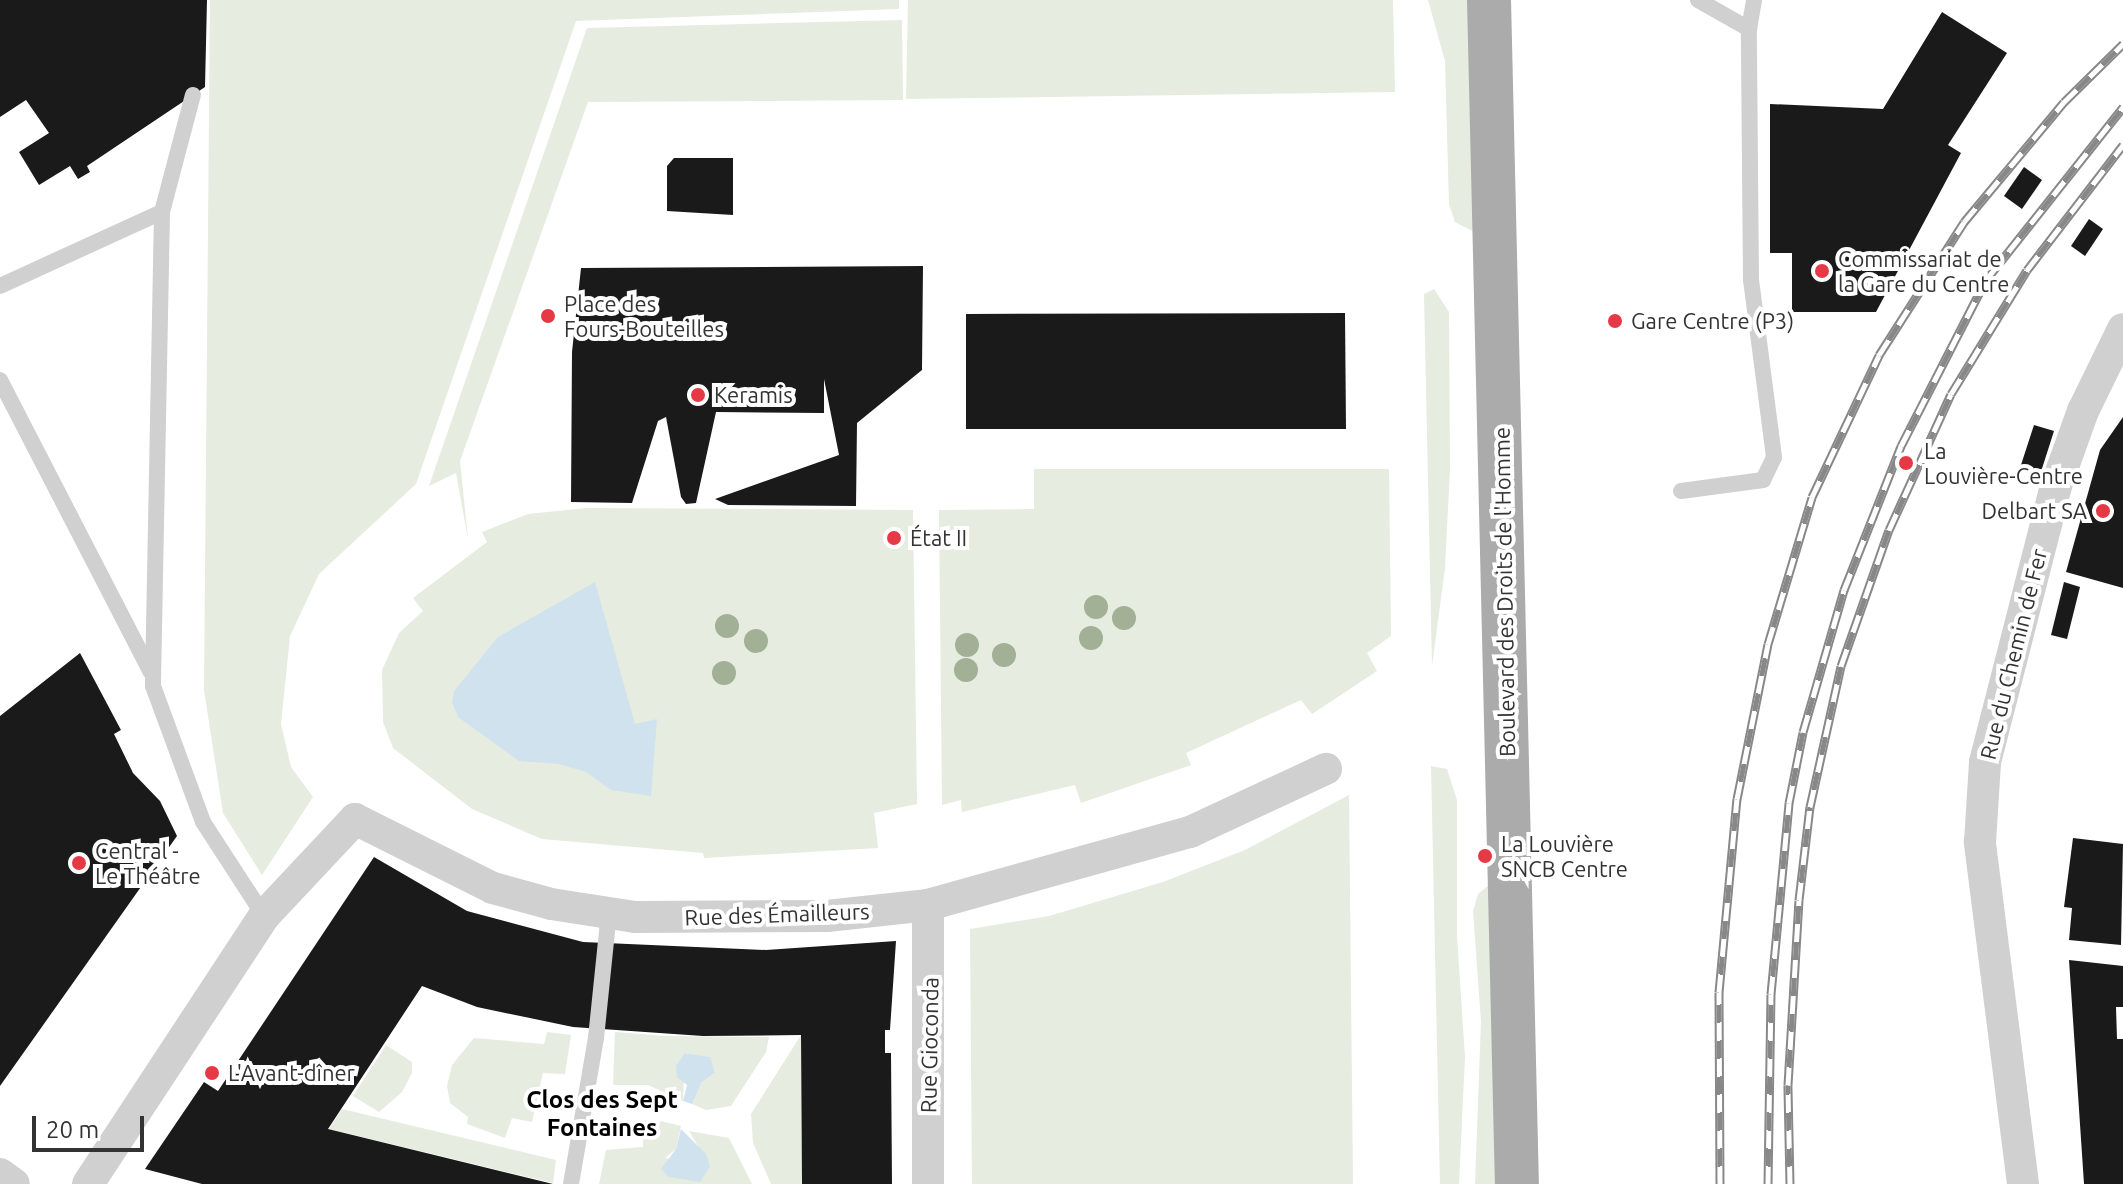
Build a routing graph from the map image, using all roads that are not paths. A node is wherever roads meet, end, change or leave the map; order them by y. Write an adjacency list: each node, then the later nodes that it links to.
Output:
1 (1489, 0): 17 (main road, Boulevard des Droits de l'Homme)
2 (1698, 0): 4 (lane)
3 (1754, 0): 4 (lane)
4 (1749, 29): 10 (lane)
5 (193, 95): 6 (lane)
6 (162, 212): 7 (lane); 11 (lane)
7 (0, 286)
8 (2123, 329): 22 (street, Rue du Chemin de Fer)
9 (0, 380): 11 (lane)
10 (1681, 491)
11 (152, 674): 15 (lane)
12 (1326, 769): 13 (street, Rue des Émailleurs)
13 (928, 905): 14 (street, Rue des Émailleurs); 21 (street, Rue Gioconda)
14 (609, 913): 15 (street, Rue des Émailleurs); 20 (lane)
15 (264, 916): 19 (street)
16 (0, 1174): 18 (street)
17 (1519, 1182)
18 (14, 1184)
19 (88, 1184)
20 (571, 1184)
21 (928, 1184)
22 (2023, 1184)

